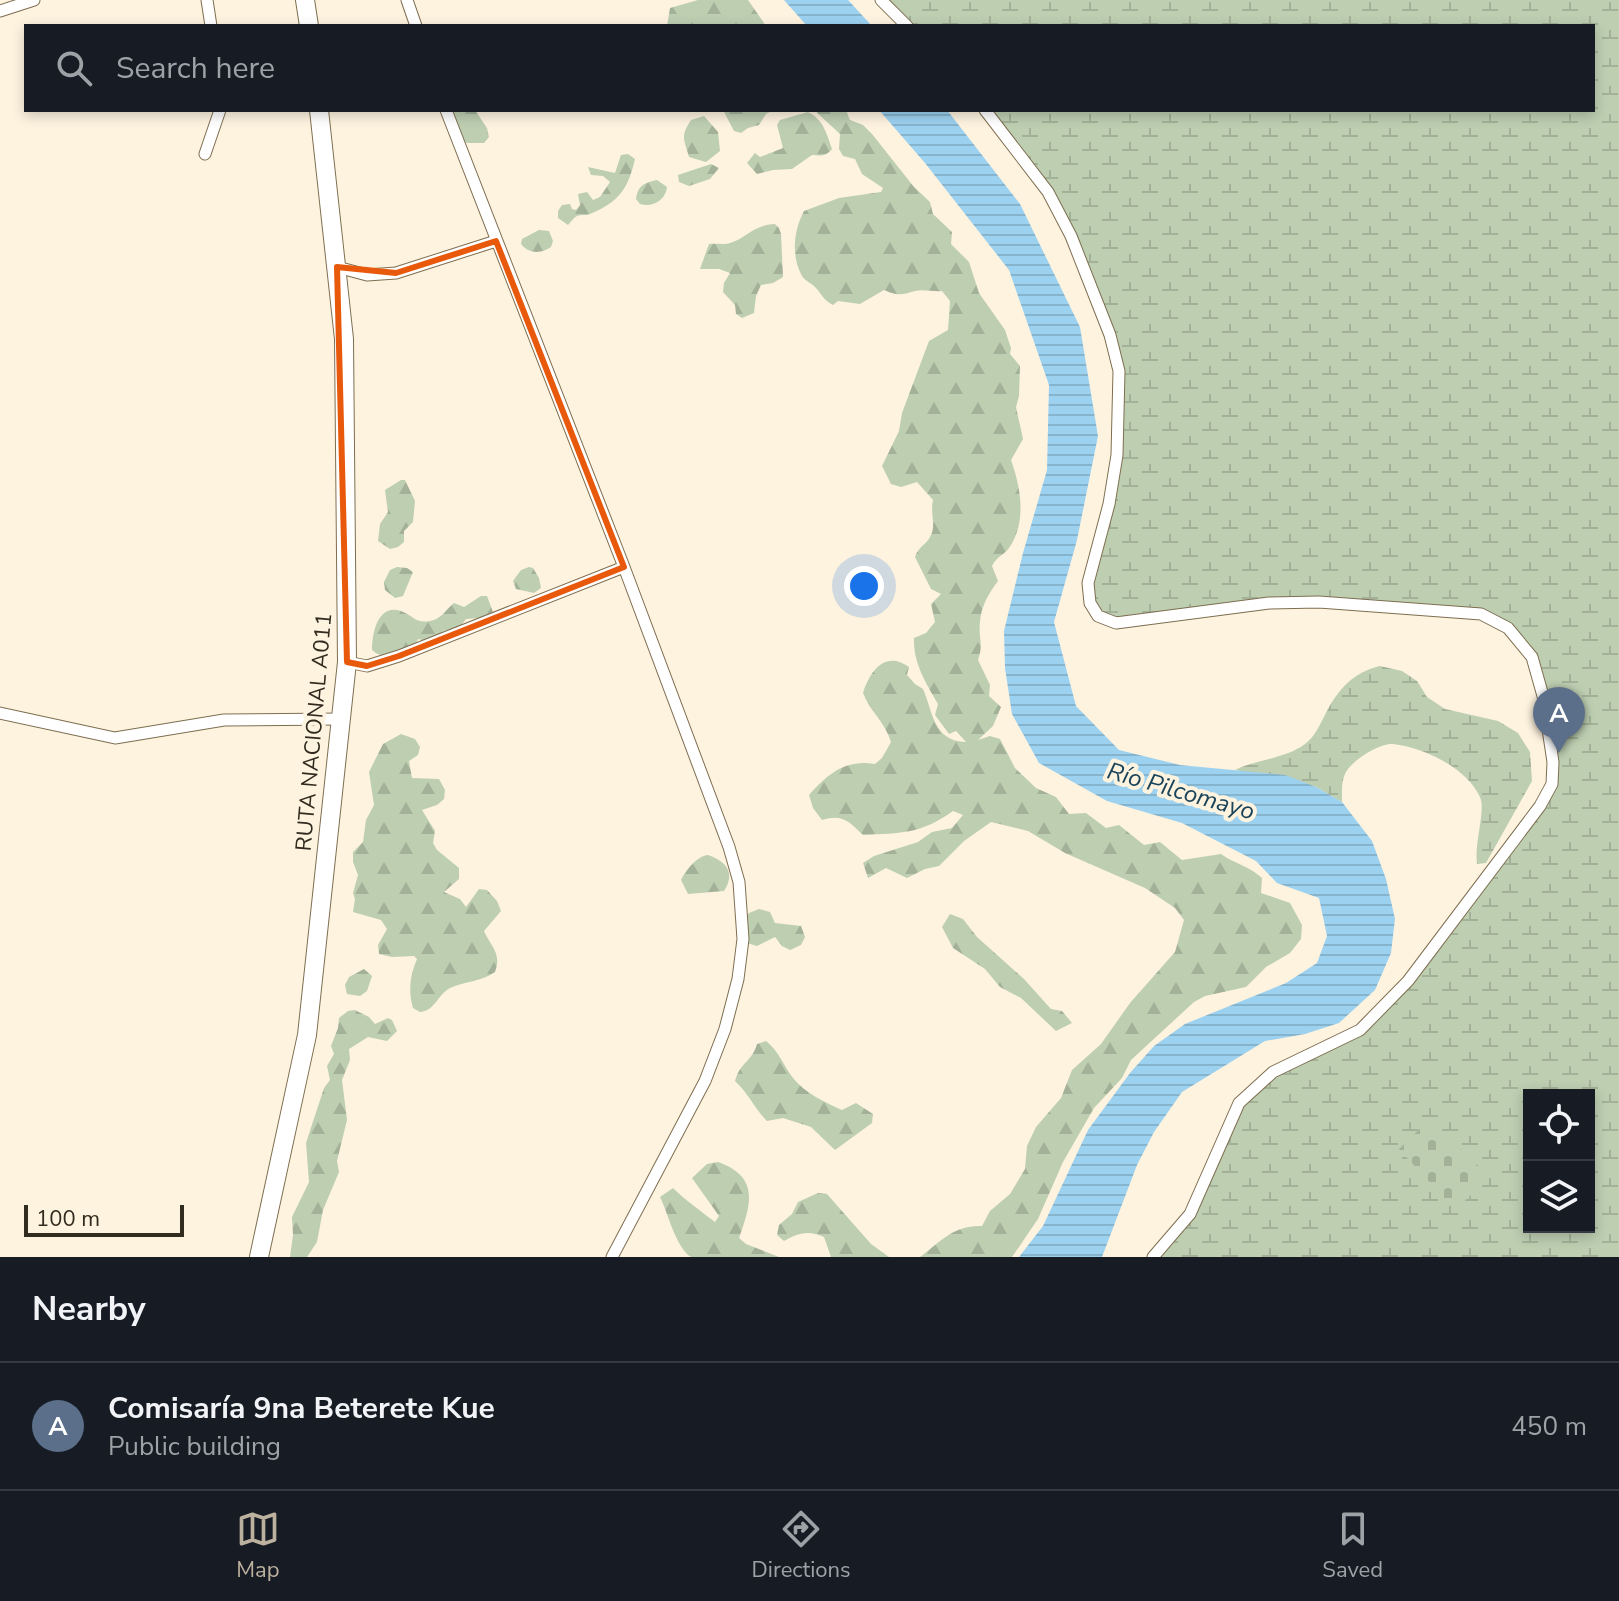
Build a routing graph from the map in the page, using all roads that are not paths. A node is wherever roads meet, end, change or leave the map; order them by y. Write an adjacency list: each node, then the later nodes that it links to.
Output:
1 (34, 0): 6 (street)
2 (207, 0): 7 (street)
3 (305, 0): 8 (main road)
4 (407, 0): 9 (street)
5 (881, 0): 10 (street)
6 (0, 11)
7 (211, 24)
8 (309, 24)
9 (415, 24)
10 (905, 24)
11 (219, 112): 15 (street)
12 (319, 112): 17 (main road, RUTA NACIONAL A011)
13 (447, 112): 16 (street)
14 (987, 112): 24 (street)
15 (205, 154)
16 (496, 241): 17 (street); 18 (street)
17 (337, 267): 19 (main road, RUTA NACIONAL A011)
18 (624, 567): 19 (street); 23 (street)
19 (347, 662): 21 (main road, RUTA NACIONAL A011)
20 (0, 713): 21 (street)
21 (342, 719): 22 (main road, RUTA NACIONAL A011)
22 (259, 1257)
23 (612, 1257)
24 (1153, 1257)

